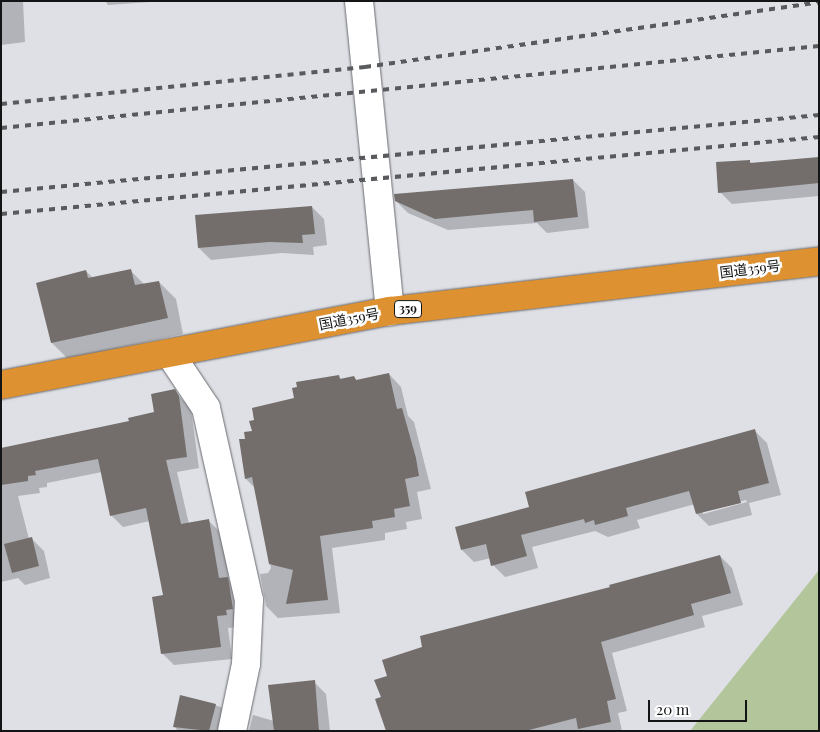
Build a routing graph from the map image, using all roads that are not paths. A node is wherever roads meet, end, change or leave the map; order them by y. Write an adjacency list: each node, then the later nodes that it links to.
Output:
1 (359, 1): 3 (street)
2 (819, 261): 3 (highway, 国道359号 / 359)
3 (390, 311): 4 (highway, 国道359号 / 359)
4 (170, 354): 5 (highway, 国道359号 / 359); 6 (street)
5 (1, 385)
6 (232, 731)

